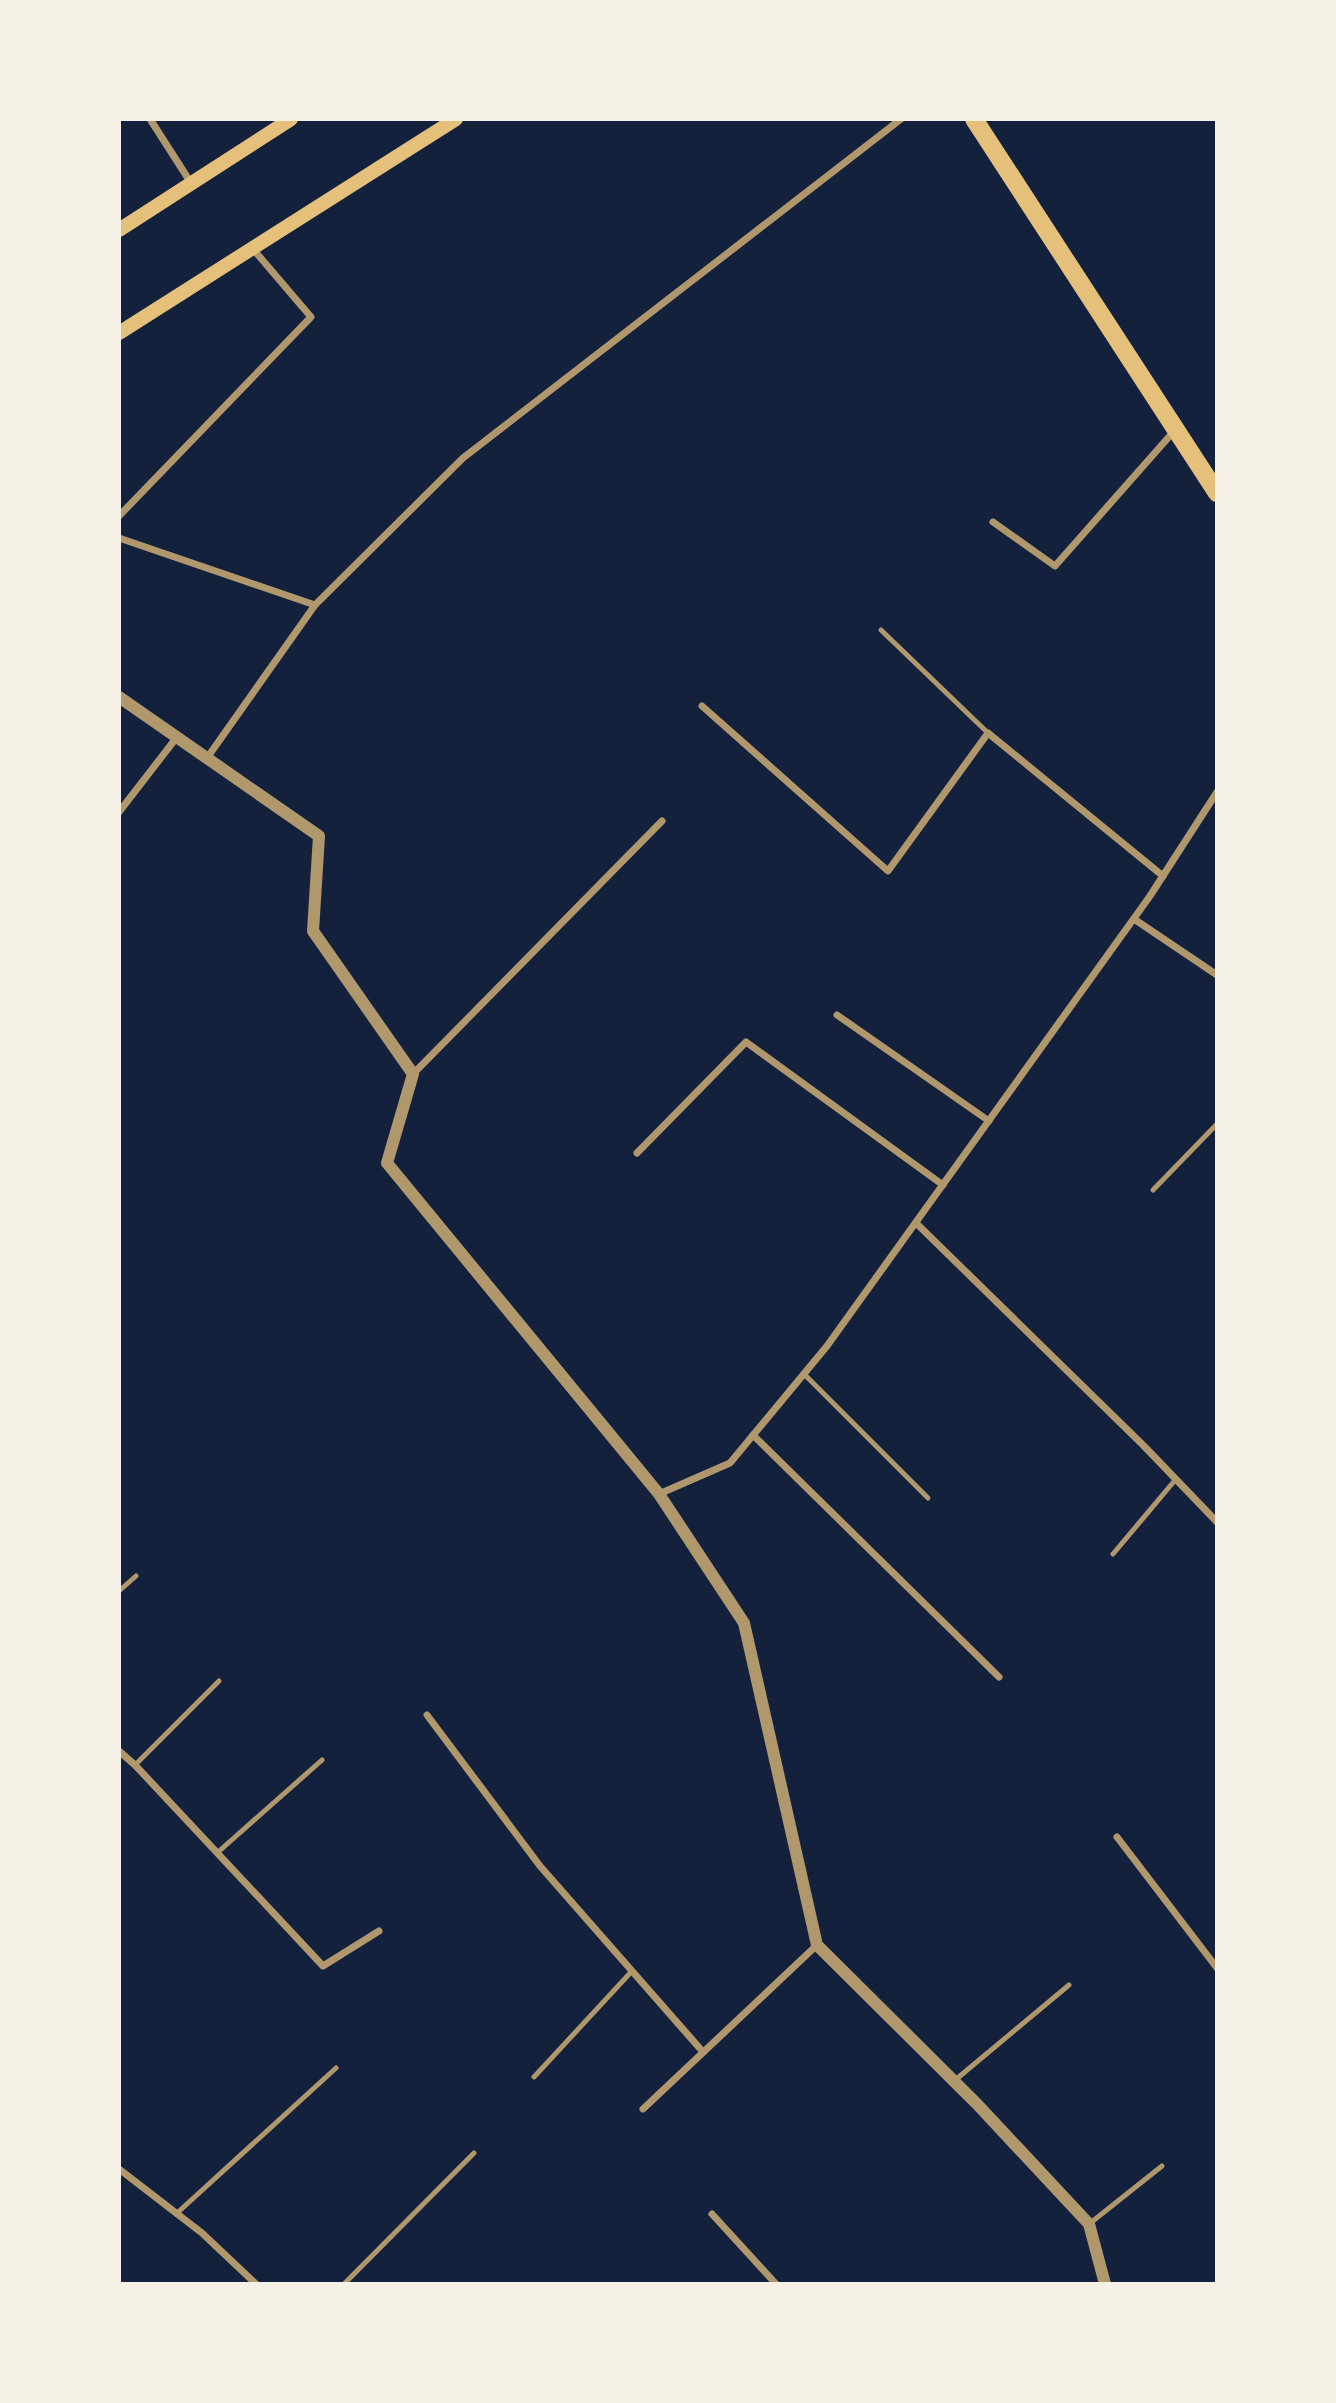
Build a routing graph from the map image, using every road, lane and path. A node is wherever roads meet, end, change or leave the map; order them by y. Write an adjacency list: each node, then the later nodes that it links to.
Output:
1 (150, 119): 6 (street)
2 (291, 119): 6 (main road)
3 (456, 119): 8 (main road)
4 (901, 119): 15 (street)
5 (974, 119): 10 (main road)
6 (192, 183): 7 (main road)
7 (119, 230)
8 (253, 248): 9 (main road); 12 (street)
9 (119, 333)
10 (1175, 429): 11 (main road); 13 (street)
11 (1217, 493)
12 (119, 516)
13 (993, 522)
14 (119, 538): 15 (street)
15 (315, 604): 21 (street)
16 (881, 631): 19 (lane)
17 (119, 697): 20 (street)
18 (702, 706): 19 (street)
19 (988, 733): 25 (street)
20 (177, 737): 21 (street); 23 (street)
21 (207, 758): 29 (street)
22 (1217, 792): 25 (street)
23 (119, 813)
24 (662, 821): 29 (street)
25 (1163, 876): 26 (street)
26 (1134, 919): 27 (street); 30 (street)
27 (1217, 975)
28 (837, 1015): 30 (street)
29 (413, 1074): 39 (street)
30 (989, 1121): 33 (street)
31 (1217, 1124): 34 (lane)
32 (637, 1153): 33 (street)
33 (943, 1185): 35 (street)
34 (1153, 1190)
35 (916, 1223): 36 (street); 38 (street)
36 (804, 1374): 37 (street); 40 (lane)
37 (753, 1435): 39 (street); 45 (street)
38 (1176, 1479): 41 (street); 42 (lane)
39 (659, 1494): 54 (street)
40 (928, 1498)
41 (1217, 1521)
42 (1113, 1553)
43 (136, 1576): 44 (lane)
44 (119, 1591)
45 (999, 1677)
46 (219, 1681): 50 (lane)
47 (427, 1714): 56 (street)
48 (119, 1751): 50 (street)
49 (322, 1760): 52 (lane)
50 (135, 1765): 52 (street)
51 (1117, 1837): 55 (street)
52 (217, 1853): 53 (street)
53 (379, 1931)
54 (817, 1945): 58 (street); 61 (street)
55 (1217, 1968)
56 (632, 1971): 58 (street); 60 (lane)
57 (1069, 1984): 61 (lane)
58 (703, 2052): 62 (street)
59 (335, 2068): 66 (lane)
60 (534, 2077)
61 (954, 2081): 68 (street)
62 (643, 2109)
63 (474, 2153): 70 (lane)
64 (1162, 2166): 68 (lane)
65 (119, 2169): 66 (street)
66 (176, 2214): 69 (street)
67 (712, 2214): 71 (street)
68 (1089, 2224): 72 (street)
69 (256, 2284)
70 (344, 2284)
71 (776, 2284)
72 (1105, 2284)

